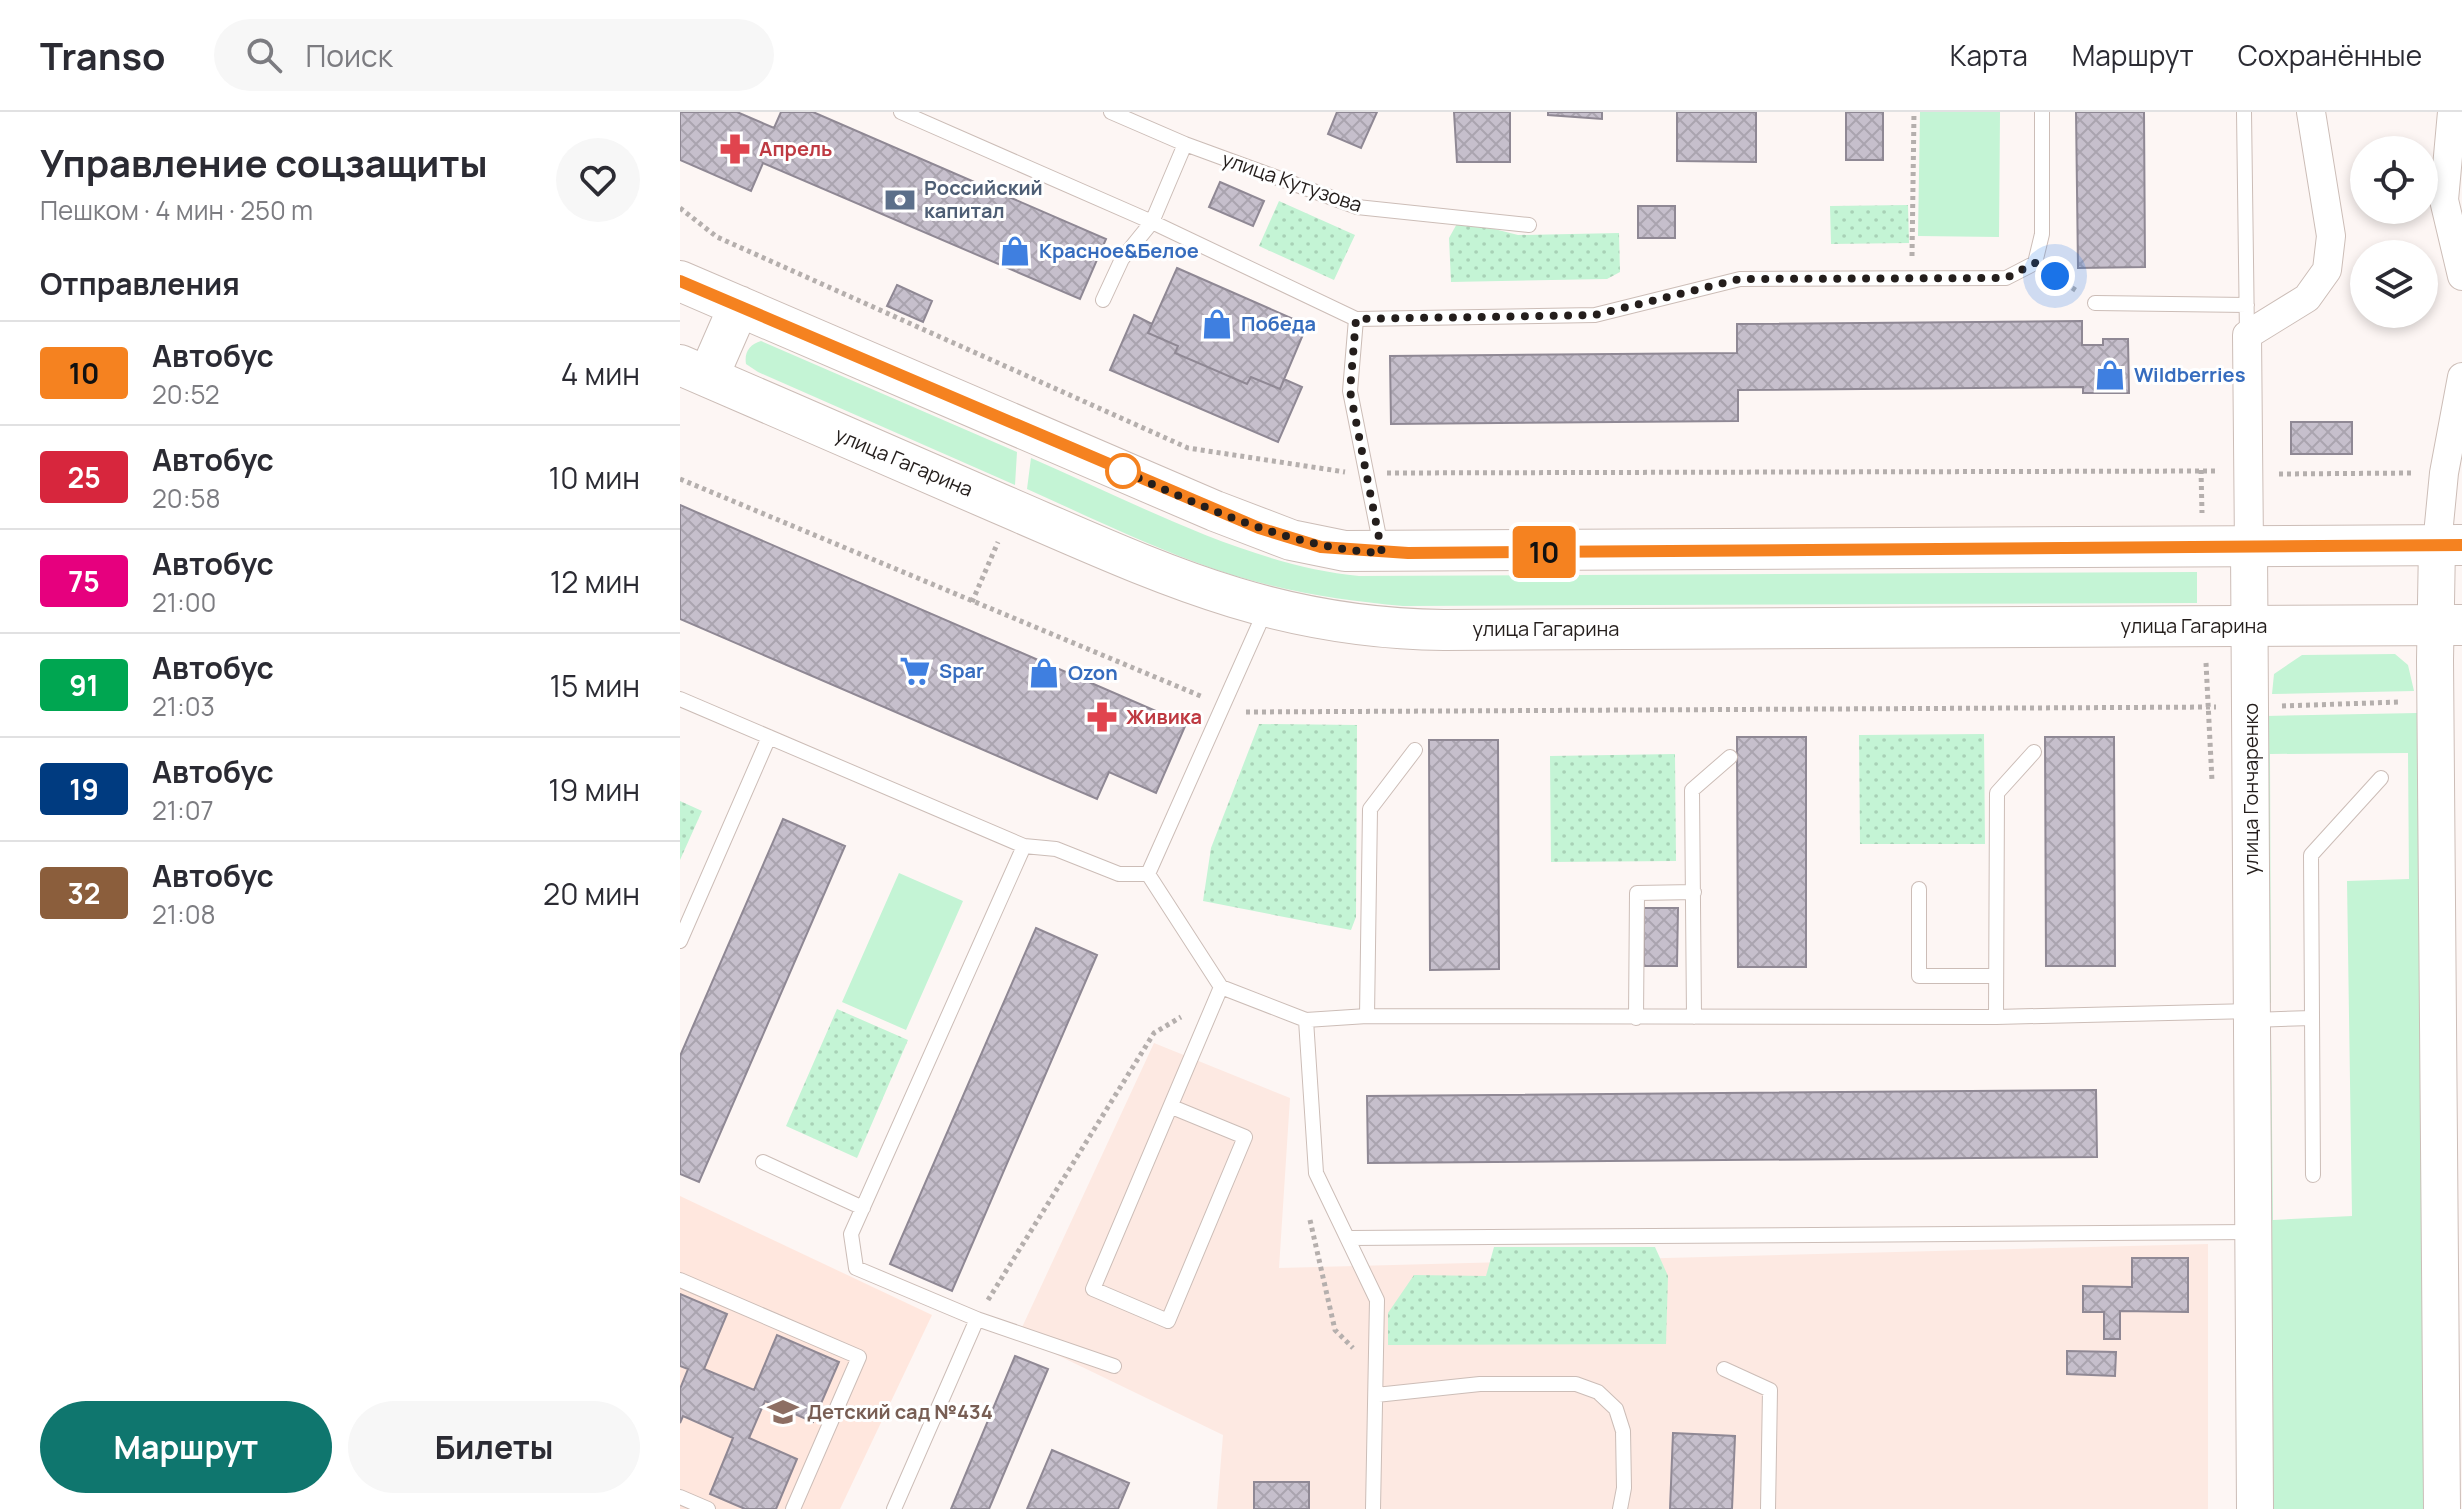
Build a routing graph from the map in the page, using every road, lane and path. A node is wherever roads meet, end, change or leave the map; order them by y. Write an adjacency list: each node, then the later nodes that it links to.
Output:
1 (901, 112): 10 (lane)
2 (1111, 112): 8 (lane, улица Кутузова)
3 (1914, 112): 15 (path)
4 (2042, 112): 12 (lane)
5 (2244, 112): 18 (lane)
6 (2311, 112): 21 (street)
7 (2452, 112): 13 (street)
8 (1185, 144): 10 (lane); 11 (lane, улица Кутузова)
9 (680, 208): 24 (path)
10 (1152, 222): 16 (lane); 20 (lane)
11 (1529, 225)
12 (2035, 263): 15 (lane); 17 (path)
13 (2462, 276)
14 (680, 281): 19 (main road)
15 (1912, 281): 20 (lane)
16 (1103, 300)
17 (2095, 303): 18 (lane)
18 (2247, 305): 21 (lane)
19 (739, 306): 22 (main road); 30 (main road)
20 (1356, 319): 24 (lane)
21 (2247, 335): 26 (street, улица Гончаренко)
22 (694, 371): 31 (main road, улица Гагарина)
23 (2462, 377): 25 (street)
24 (1364, 473): 26 (path); 30 (lane)
25 (2444, 473): 26 (path); 28 (street)
26 (2248, 474): 29 (street, улица Гончаренко)
27 (680, 479): 36 (path)
28 (2450, 545): 29 (main road); 32 (street)
29 (2249, 548): 30 (main road); 33 (street, улица Гончаренко)
30 (1382, 553)
31 (1266, 609): 33 (main road, улица Гагарина); 36 (lane)
32 (2448, 625): 33 (main road, улица Гагарина); 35 (street)
33 (2250, 626): 37 (street, улица Гончаренко)
34 (680, 699): 38 (lane)
35 (2435, 700): 37 (path); 78 (street)
36 (1224, 706): 37 (path); 44 (lane)
37 (2251, 707): 50 (street, улица Гончаренко)
38 (769, 737): 43 (lane); 47 (lane)
39 (1415, 750): 51 (lane)
40 (2034, 752): 48 (lane)
41 (1730, 757): 46 (lane)
42 (2381, 778): 55 (lane)
43 (1024, 846): 44 (lane); 61 (lane)
44 (1148, 874): 49 (lane)
45 (1919, 889): 48 (lane)
46 (1694, 892): 52 (lane); 54 (lane)
47 (680, 941)
48 (1996, 976): 53 (lane)
49 (1219, 992): 56 (lane); 57 (lane); 65 (path)
50 (2252, 1015): 53 (lane); 55 (lane); 62 (street, улица Гончаренко)
51 (1367, 1016): 54 (lane); 56 (lane)
52 (1694, 1017): 53 (lane); 54 (lane)
53 (1996, 1017)
54 (1636, 1018)
55 (2312, 1018): 59 (lane)
56 (1306, 1020): 60 (lane)
57 (1172, 1107): 57 (lane)
58 (763, 1162): 61 (lane)
59 (2313, 1175)
60 (1322, 1186): 63 (lane); 66 (path)
61 (863, 1208): 65 (lane)
62 (2253, 1232): 63 (lane); 77 (street, улица Гончаренко)
63 (1350, 1238): 69 (lane)
64 (680, 1280): 72 (lane)
65 (977, 1319): 67 (lane); 73 (lane)
66 (1355, 1351)
67 (1114, 1366)
68 (1724, 1369): 76 (lane)
69 (1376, 1395): 74 (lane); 75 (lane)
70 (680, 1497): 71 (lane)
71 (708, 1509)
72 (793, 1509)
73 (894, 1509)
74 (1373, 1509)
75 (1620, 1509)
76 (1768, 1509)
77 (2255, 1509)
78 (2442, 1509)

